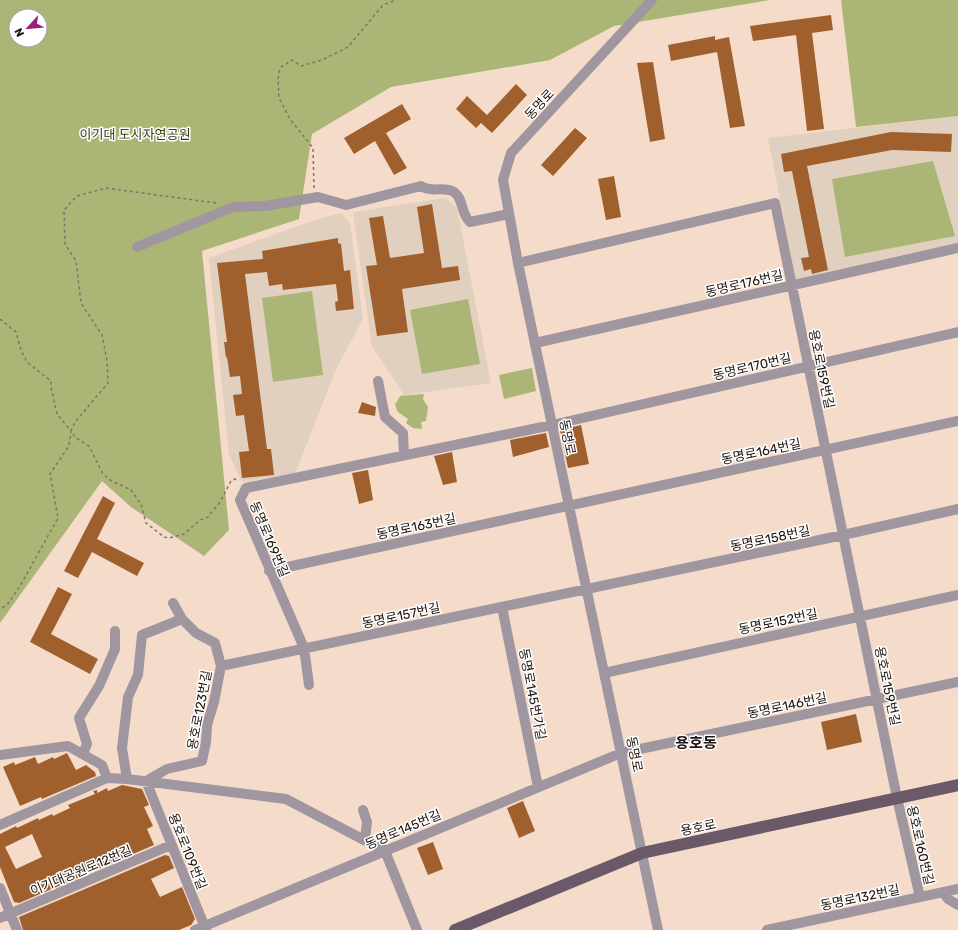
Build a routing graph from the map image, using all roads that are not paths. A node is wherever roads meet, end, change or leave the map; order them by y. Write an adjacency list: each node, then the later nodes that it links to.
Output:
1 (652, 0): 2 (street, 동명로)
2 (509, 214): 3 (street); 5 (street, 동명로)
3 (137, 247)
4 (958, 248): 6 (street, 동명로176번길)
5 (518, 262): 6 (street, 용호로159번길); 8 (street, 동명로)
6 (792, 285): 8 (street, 동명로176번길); 9 (street, 용호로159번길)
7 (958, 332): 9 (street, 동명로170번길)
8 (535, 343): 12 (street, 동명로)
9 (809, 366): 12 (street, 동명로170번길); 13 (street, 용호로159번길)
10 (378, 381): 14 (street)
11 (958, 421): 13 (street, 동명로164번길)
12 (552, 425): 14 (street, 동명로169번길); 15 (street, 동명로)
13 (826, 450): 15 (street, 동명로164번길); 17 (street, 용호로159번길)
14 (404, 455): 18 (street, 동명로169번길)
15 (569, 506): 18 (street, 동명로163번길); 19 (street, 동명로)
16 (958, 510): 17 (street, 동명로158번길)
17 (844, 536): 19 (street, 동명로158번길); 23 (street, 용호로159번길)
18 (269, 572): 26 (street, 동명로169번길)
19 (587, 589): 22 (street, 동명로157번길); 28 (street, 동명로)
20 (958, 595): 23 (street, 동명로152번길)
21 (173, 603): 24 (street, 용호로123번길)
22 (502, 607): 26 (street, 동명로157번길); 39 (street, 동명로145번가길)
23 (860, 616): 28 (street, 동명로152번길); 31 (street, 용호로159번길)
24 (182, 619): 27 (street, 용호로123번길); 36 (street)
25 (115, 630): 33 (street)
26 (304, 648): 27 (street, 동명로157번길); 30 (street, 동명로169번길)
27 (221, 666): 37 (street, 용호로123번길)
28 (604, 673): 32 (street, 동명로)
29 (958, 682): 31 (street, 동명로146번길)
30 (309, 685)
31 (877, 700): 32 (street, 동명로146번길); 40 (street, 용호로159번길)
32 (621, 753): 39 (street, 동명로145번길); 46 (street, 동명로)
33 (82, 754): 34 (street); 35 (street)
34 (0, 755)
35 (107, 778): 36 (street); 42 (street)
36 (127, 779): 37 (street)
37 (146, 781): 43 (street); 44 (street, 용호로109번길)
38 (958, 785): 40 (main road, 용호로)
39 (538, 787): 45 (street, 동명로145번길)
40 (897, 798): 46 (main road, 용호로); 50 (street, 용호로160번길)
41 (363, 810): 43 (street)
42 (0, 825)
43 (365, 840): 45 (street)
44 (172, 845): 52 (street, 이기대공원로12번길); 54 (street, 용호로109번길)
45 (385, 851): 54 (street, 동명로145번길); 56 (street)
46 (642, 853): 57 (main road, 용호로); 58 (street, 동명로)
47 (0, 888): 52 (street)
48 (958, 889): 49 (street, 동명로132번길)
49 (943, 892): 50 (street, 동명로132번길); 51 (street, 용호로160번길)
50 (920, 897): 59 (street, 동명로132번길)
51 (958, 905)
52 (10, 914): 53 (street, 이기대공원로12번길); 55 (street)
53 (0, 918)
54 (202, 929)
55 (17, 930)
56 (417, 930)
57 (455, 930)
58 (658, 930)
59 (767, 930)

